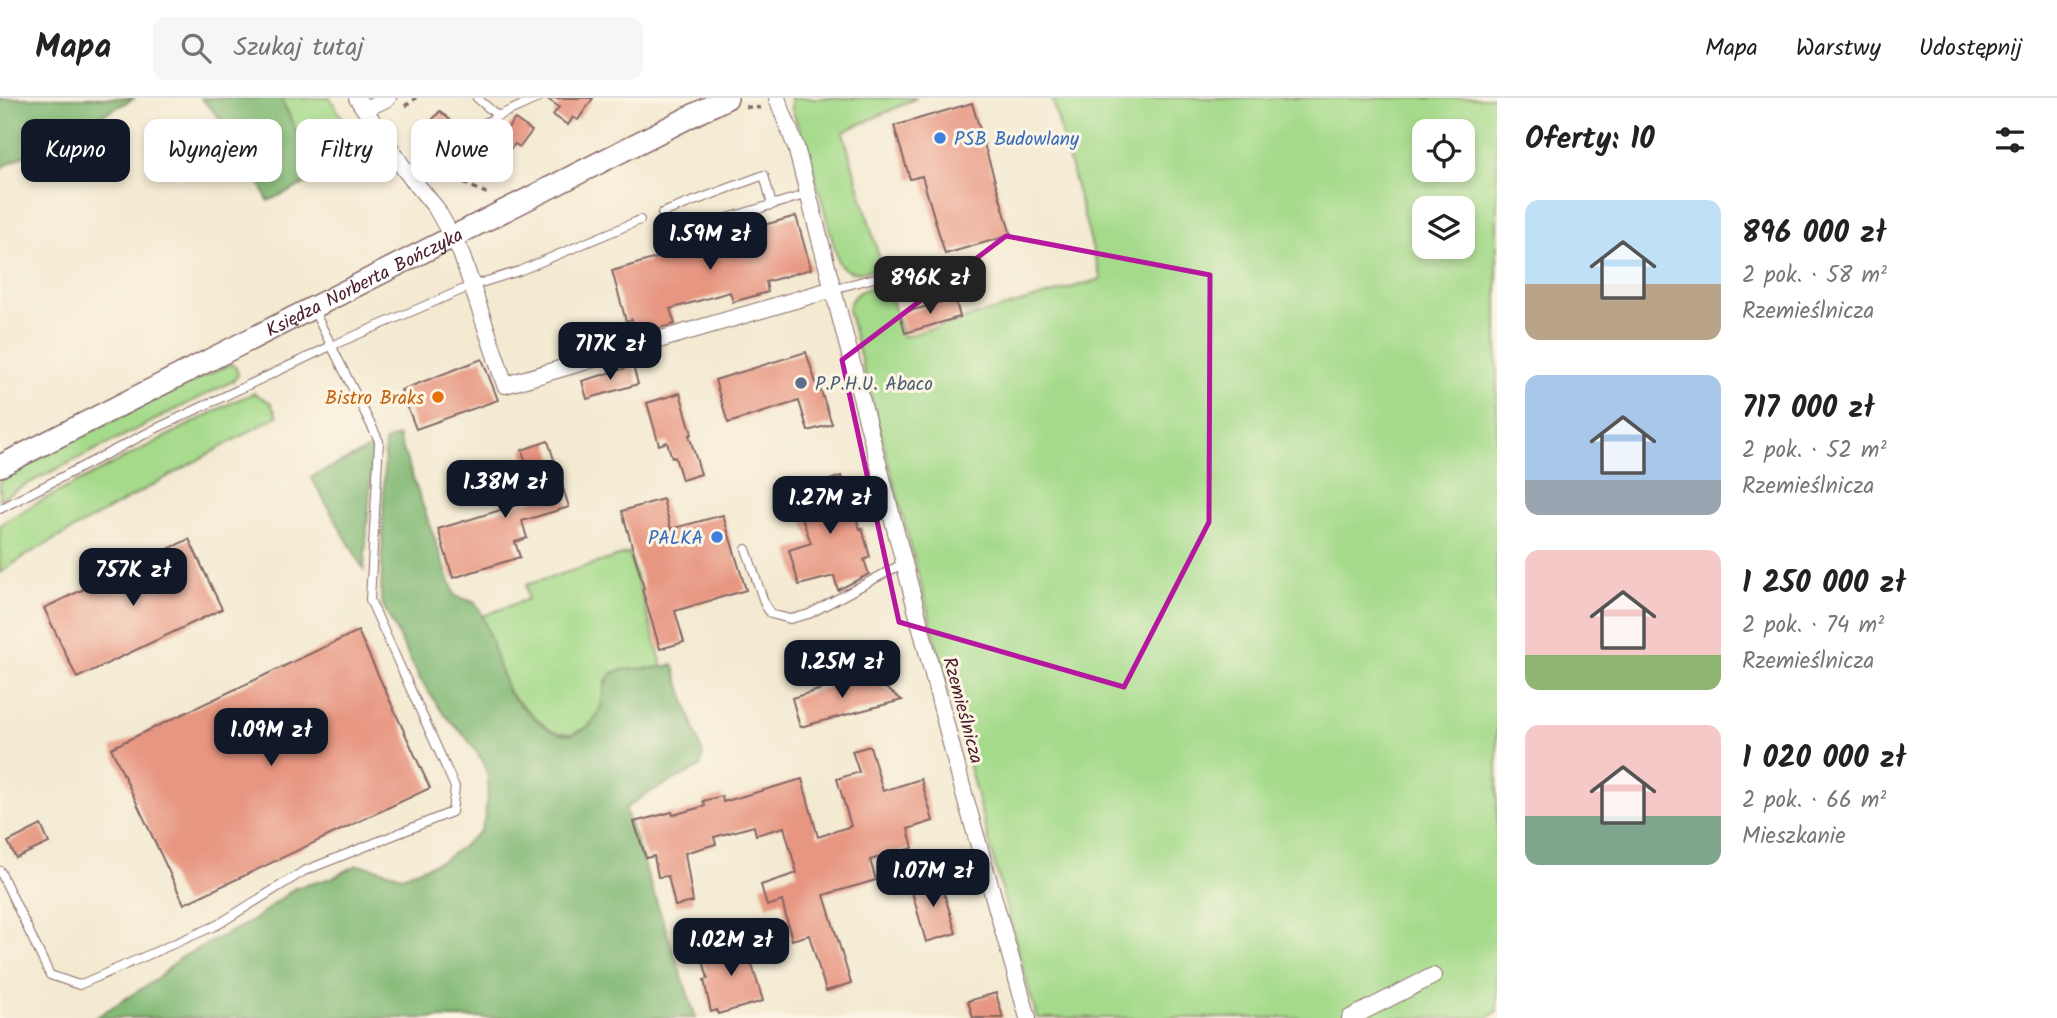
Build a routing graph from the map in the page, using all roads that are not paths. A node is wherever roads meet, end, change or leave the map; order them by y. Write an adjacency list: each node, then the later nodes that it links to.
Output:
1 (477, 98): 7 (lane)
2 (538, 98): 7 (lane)
3 (727, 98): 12 (street, Księdza Norberta Bończyka)
4 (777, 98): 9 (street, Rzemieślnicza)
5 (394, 103): 6 (street)
6 (361, 104): 12 (street)
7 (498, 116): 8 (lane)
8 (492, 119)
9 (808, 194): 10 (lane); 15 (street, Rzemieślnicza)
10 (772, 205): 10 (lane)
11 (640, 220): 14 (lane)
12 (453, 236): 14 (street); 16 (street, Księdza Norberta Bończyka)
13 (919, 266): 15 (lane)
14 (471, 286): 15 (street); 17 (lane)
15 (833, 289): 21 (street, Rzemieślnicza)
16 (312, 308): 17 (lane); 18 (street, Księdza Norberta Bończyka)
17 (331, 346): 19 (lane); 22 (lane)
18 (0, 466)
19 (0, 509)
20 (746, 549): 21 (lane)
21 (904, 563): 24 (street, Rzemieślnicza)
22 (0, 871)
23 (1433, 976): 25 (street)
24 (1028, 1018)
25 (1350, 1018)

